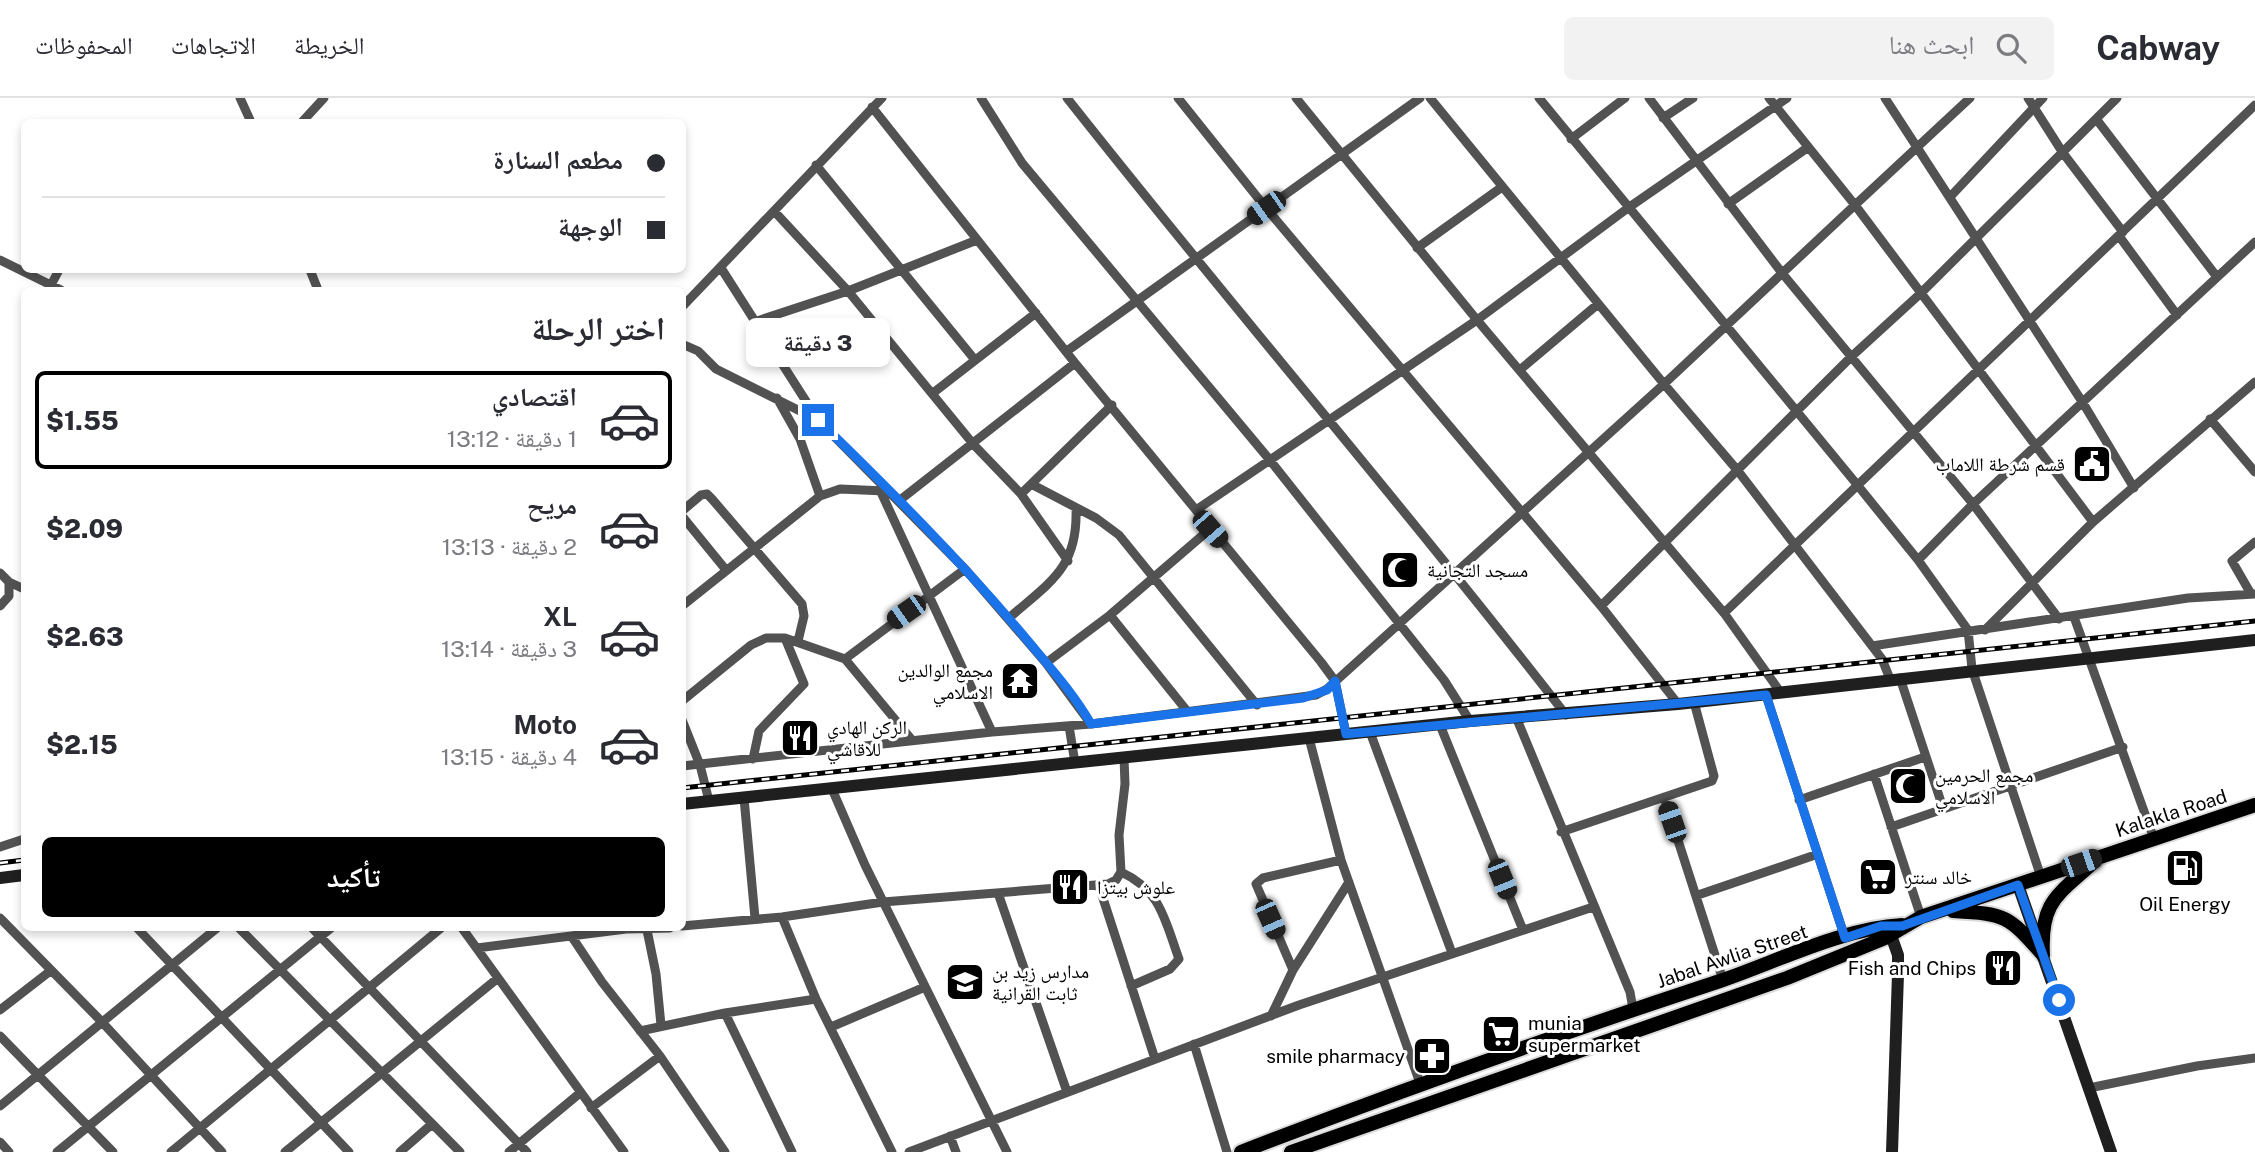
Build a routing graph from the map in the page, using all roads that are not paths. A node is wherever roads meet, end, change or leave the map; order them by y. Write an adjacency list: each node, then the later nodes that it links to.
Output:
1 (240, 98): 26 (street)
2 (324, 98): 27 (street)
3 (882, 98): 23 (street)
4 (981, 98): 63 (street)
5 (1067, 98): 50 (street)
6 (1178, 98): 41 (street)
7 (1296, 98): 33 (street)
8 (1420, 98): 33 (street)
9 (1430, 98): 36 (street)
10 (1539, 98): 29 (street)
11 (1625, 98): 29 (street)
12 (1649, 98): 25 (street)
13 (1693, 98): 25 (street)
14 (1769, 98): 22 (street)
15 (1787, 98): 22 (street)
16 (1885, 98): 30 (street)
17 (1970, 98): 30 (street)
18 (2028, 98): 24 (street)
19 (2043, 98): 24 (street)
20 (2117, 98): 28 (street)
21 (2255, 105): 38 (street)
22 (1775, 106): 31 (street); 34 (street)
23 (872, 107): 35 (street); 45 (street)
24 (2034, 107): 32 (street); 37 (street)
25 (1663, 118): 34 (street)
26 (250, 119)
27 (305, 119)
28 (2097, 120): 32 (street); 38 (street)
29 (1571, 139): 42 (street)
30 (1917, 147): 37 (street); 40 (street)
31 (1807, 148): 39 (street); 40 (street)
32 (2063, 153): 44 (street); 46 (street)
33 (1342, 155): 41 (street); 48 (street)
34 (1695, 161): 39 (street); 42 (street)
35 (816, 165): 43 (street); 53 (street)
36 (1502, 187): 48 (street); 49 (street)
37 (1950, 197): 46 (street)
38 (2160, 199): 44 (street); 58 (street)
39 (1728, 204): 57 (street)
40 (1854, 205): 57 (street); 62 (street)
41 (1266, 208): 50 (street); 78 (street)
42 (1628, 208): 49 (street); 71 (street)
43 (774, 211): 52 (street); 61 (street)
44 (2121, 234): 67 (street); 69 (street)
45 (977, 240): 53 (street); 66 (street)
46 (1978, 240): 62 (street); 69 (street)
47 (2255, 242): 58 (street)
48 (1417, 248): 68 (street)
49 (1561, 257): 65 (street); 68 (street)
50 (1194, 259): 63 (street); 87 (street)
51 (0, 260): 54 (street)
52 (721, 268): 64 (street); 70 (street)
53 (903, 269): 61 (street); 75 (street)
54 (21, 270)
55 (27, 273): 59 (street)
56 (57, 273): 59 (street)
57 (1782, 273): 71 (street); 74 (street)
58 (2217, 277): 67 (street)
59 (51, 285): 60 (street)
60 (55, 287)
61 (848, 291): 70 (street); 82 (street)
62 (1921, 293): 74 (street); 77 (street)
63 (1138, 301): 73 (street); 94 (street)
64 (686, 303)
65 (1598, 304): 79 (street); 81 (street)
66 (1036, 313): 73 (street); 75 (street)
67 (2177, 315): 84 (street)
68 (1476, 320): 78 (street); 79 (street)
69 (2030, 320): 77 (street); 84 (street)
70 (757, 321): 89 (street)
71 (1725, 327): 81 (street); 86 (street)
72 (686, 346): 83 (street)
73 (1067, 351): 76 (street)
74 (1851, 357): 86 (street); 90 (street)
75 (975, 360): 82 (street)
76 (1075, 363): 85 (street); 91 (street)
77 (1979, 368): 90 (street); 92 (street)
78 (1404, 369): 87 (street); 108 (street)
79 (1521, 369): 93 (street)
80 (2255, 382): 88 (street)
81 (1664, 384): 93 (street); 95 (street)
82 (933, 393): 91 (street)
83 (777, 398): 89 (street); 102 (street)
84 (2083, 403): 92 (street); 99 (street)
85 (1112, 405): 97 (street); 107 (street)
86 (1796, 413): 95 (street); 98 (street)
87 (1327, 419): 94 (street); 121 (street)
88 (2210, 419): 96 (street); 99 (street)
89 (818, 420): 100 (street)
90 (1913, 434): 98 (street); 104 (street)
91 (974, 445): 101 (street); 103 (street)
92 (2034, 447): 104 (street); 110 (street)
93 (1590, 452): 108 (street); 112 (street)
94 (1269, 459): 107 (street); 136 (street)
95 (1738, 471): 112 (street); 114 (street)
96 (2255, 472)
97 (1033, 485): 101 (street); 106 (street)
98 (1859, 487): 114 (street); 116 (street)
99 (2134, 488): 110 (street)
100 (885, 491): 102 (street); 103 (street); 127 (street)
101 (1021, 494): 117 (street)
102 (820, 496): 115 (street)
103 (900, 500): 118 (street)
104 (1973, 504): 116 (street); 124 (street)
105 (686, 507): 115 (street)
106 (1076, 509): 117 (street); 122 (street)
107 (1196, 510): 111 (street)
108 (1521, 511): 121 (street); 130 (street)
109 (686, 521): 119 (street)
110 (2093, 522): 124 (street)
111 (1210, 529): 122 (street); 148 (street)
112 (1666, 542): 130 (street); 131 (street)
113 (2255, 542): 126 (street)
114 (1795, 547): 131 (street); 142 (street)
115 (753, 549): 119 (street); 141 (street)
116 (1918, 560): 138 (street)
117 (1068, 561): 134 (street)
118 (965, 569): 127 (street); 134 (street)
119 (726, 570): 128 (street)
120 (0, 573): 123 (street)
121 (1457, 573): 136 (street); 156 (street)
122 (1154, 576): 132 (street); 154 (street)
123 (9, 582): 125 (street); 129 (street)
124 (2030, 582): 135 (street); 137 (street)
125 (21, 588)
126 (2253, 594): 133 (street)
127 (929, 597): 144 (street); 163 (street)
128 (686, 603)
129 (0, 606)
130 (1601, 606): 153 (street)
131 (1724, 613): 149 (street)
132 (1110, 615): 145 (street); 155 (street)
133 (2074, 617): 135 (street); 143 (street)
134 (1009, 618): 145 (street)
135 (2059, 619): 137 (street)
136 (1399, 622): 148 (street); 158 (street)
137 (1985, 630): 138 (street)
138 (1968, 631): 142 (street); 146 (street)
139 (785, 638): 141 (street); 151 (street); 171 (street)
140 (2255, 640): 143 (street)
141 (798, 641): 144 (street)
142 (1872, 646): 147 (street)
143 (2091, 657): 146 (street); 168 (street)
144 (845, 659): 167 (street)
145 (1046, 663): 159 (street)
146 (1972, 669): 147 (street); 176 (street)
147 (1895, 678): 149 (street); 169 (street)
148 (1335, 681): 154 (street); 165 (street)
149 (1781, 693): 150 (street)
150 (1766, 695): 152 (street); 180 (street)
151 (686, 698)
152 (1694, 702): 153 (street); 178 (street)
153 (1678, 704): 156 (street)
154 (1257, 705): 155 (street)
155 (1187, 711): 159 (street)
156 (1566, 715): 157 (street)
157 (1516, 718): 158 (street); 186 (street)
158 (1470, 721): 160 (street)
159 (1091, 724): 161 (street)
160 (1440, 725): 164 (street); 211 (street)
161 (1069, 726): 163 (street); 172 (street)
162 (686, 730): 173 (street)
163 (992, 732): 167 (street)
164 (1370, 732): 165 (street); 225 (street)
165 (1346, 734): 166 (street)
166 (1310, 738): 170 (street); 192 (street)
167 (912, 740): 171 (street)
168 (2123, 747): 176 (street); 187 (street)
169 (1925, 757): 175 (street); 184 (street)
170 (1124, 758): 172 (street); 193 (street)
171 (753, 759): 173 (street)
172 (1075, 763): 177 (street)
173 (700, 765): 174 (street); 181 (street)
174 (686, 766)
175 (1874, 774): 180 (street); 185 (street)
176 (2012, 785): 184 (street); 195 (street)
177 (832, 789): 179 (street); 202 (street)
178 (1664, 797): 186 (street); 201 (street)
179 (744, 798): 181 (street); 208 (street)
180 (1799, 800): 190 (street)
181 (709, 801): 182 (street)
182 (686, 804)
183 (2255, 805): 187 (main road, Kalakla Road)
184 (1943, 808): 185 (street)
185 (1891, 827): 206 (street)
186 (1561, 832): 203 (street)
187 (2154, 839): 191 (main road, Kalakla Road)
188 (21, 840): 189 (street)
189 (0, 847)
190 (1818, 854): 201 (street); 223 (street)
191 (2101, 856): 195 (main road, Kalakla Road); 226 (main road)
192 (1341, 860): 197 (street); 229 (street)
193 (1121, 872): 199 (street); 234 (street)
194 (21, 875): 196 (street)
195 (2041, 877): 198 (main road, Kalakla Road)
196 (0, 878)
197 (1349, 883): 229 (street); 232 (street)
198 (2018, 885): 204 (main road, Kalakla Road); 226 (street)
199 (1099, 886): 200 (street); 234 (street)
200 (998, 893): 202 (street); 260 (street)
201 (1698, 895): 233 (street)
202 (883, 902): 205 (street); 235 (street)
203 (1593, 907): 211 (street); 238 (street)
204 (1945, 910): 206 (main road, Kalakla Road); 226 (main road)
205 (782, 917): 208 (street); 237 (street)
206 (1921, 917): 210 (main road, Kalakla Road)
207 (0, 918): 230 (street)
208 (755, 918): 209 (street)
209 (686, 926)
210 (1893, 929): 223 (main road, Jabal Awlia Street); 292 (main road, Jabal Awlia Street); 293 (street)
211 (1523, 930): 225 (street)
212 (139, 931): 227 (street)
213 (212, 931): 227 (street)
214 (242, 931): 228 (street)
215 (315, 931): 221 (street)
216 (327, 931): 221 (street)
217 (437, 931): 236 (street)
218 (464, 931): 224 (street)
219 (608, 931): 222 (street)
220 (647, 931): 245 (street)
221 (320, 936): 228 (street); 236 (street)
222 (572, 937): 224 (street); 247 (street)
223 (1845, 938): 233 (main road, Jabal Awlia Street)
224 (477, 948): 231 (street)
225 (1452, 953): 232 (street)
226 (2043, 955): 259 (street)
227 (171, 963): 242 (street); 243 (street)
228 (281, 968): 242 (street); 244 (street)
229 (1293, 970): 241 (street)
230 (49, 972): 239 (street); 243 (street)
231 (498, 978): 249 (street); 261 (street)
232 (1383, 978): 241 (street); 258 (street)
233 (1723, 980): 238 (main road, Jabal Awlia Street)
234 (1132, 986): 253 (street)
235 (925, 987): 246 (street); 264 (street)
236 (369, 989): 244 (street); 249 (street)
237 (816, 999): 240 (street); 246 (street)
238 (1633, 1009): 258 (main road, Jabal Awlia Street)
239 (0, 1010)
240 (725, 1013): 245 (street); 285 (street)
241 (1271, 1016): 250 (street)
242 (221, 1018): 254 (street); 257 (street)
243 (101, 1021): 256 (street); 257 (street)
244 (331, 1021): 254 (street); 255 (street)
245 (661, 1025): 247 (street)
246 (831, 1027): 286 (street)
247 (640, 1031): 251 (street)
248 (0, 1036): 256 (street)
249 (421, 1042): 255 (street); 271 (street)
250 (1194, 1044): 253 (street); 290 (street)
251 (660, 1056): 263 (street); 284 (street)
252 (2255, 1058): 259 (street)
253 (1155, 1059): 260 (street)
254 (271, 1071): 265 (street); 268 (street)
255 (383, 1072): 265 (street); 266 (street)
256 (37, 1074): 262 (street); 267 (street)
257 (150, 1076): 267 (street); 268 (street)
258 (1421, 1086): 291 (main road, Jabal Awlia Street)
259 (2088, 1088): 294 (street)
260 (1067, 1092): 264 (street)
261 (580, 1093): 263 (street); 271 (street)
262 (0, 1106)
263 (591, 1108): 283 (street)
264 (992, 1122): 269 (street); 289 (street)
265 (320, 1123): 277 (street); 278 (street)
266 (432, 1124): 279 (street); 280 (street)
267 (87, 1126): 273 (street); 274 (street)
268 (201, 1128): 275 (street); 276 (street)
269 (950, 1136): 287 (street); 288 (street)
270 (0, 1142): 272 (street)
271 (519, 1144): 281 (street); 282 (street)
272 (9, 1152)
273 (57, 1152)
274 (113, 1152)
275 (171, 1152)
276 (222, 1152)
277 (285, 1152)
278 (349, 1152)
279 (400, 1152)
280 (460, 1152)
281 (509, 1152)
282 (527, 1152)
283 (624, 1152)
284 (724, 1152)
285 (792, 1152)
286 (892, 1152)
287 (909, 1152)
288 (956, 1152)
289 (1007, 1152)
290 (1227, 1152)
291 (1241, 1152)
292 (1291, 1152)
293 (1892, 1152)
294 (2111, 1152)

